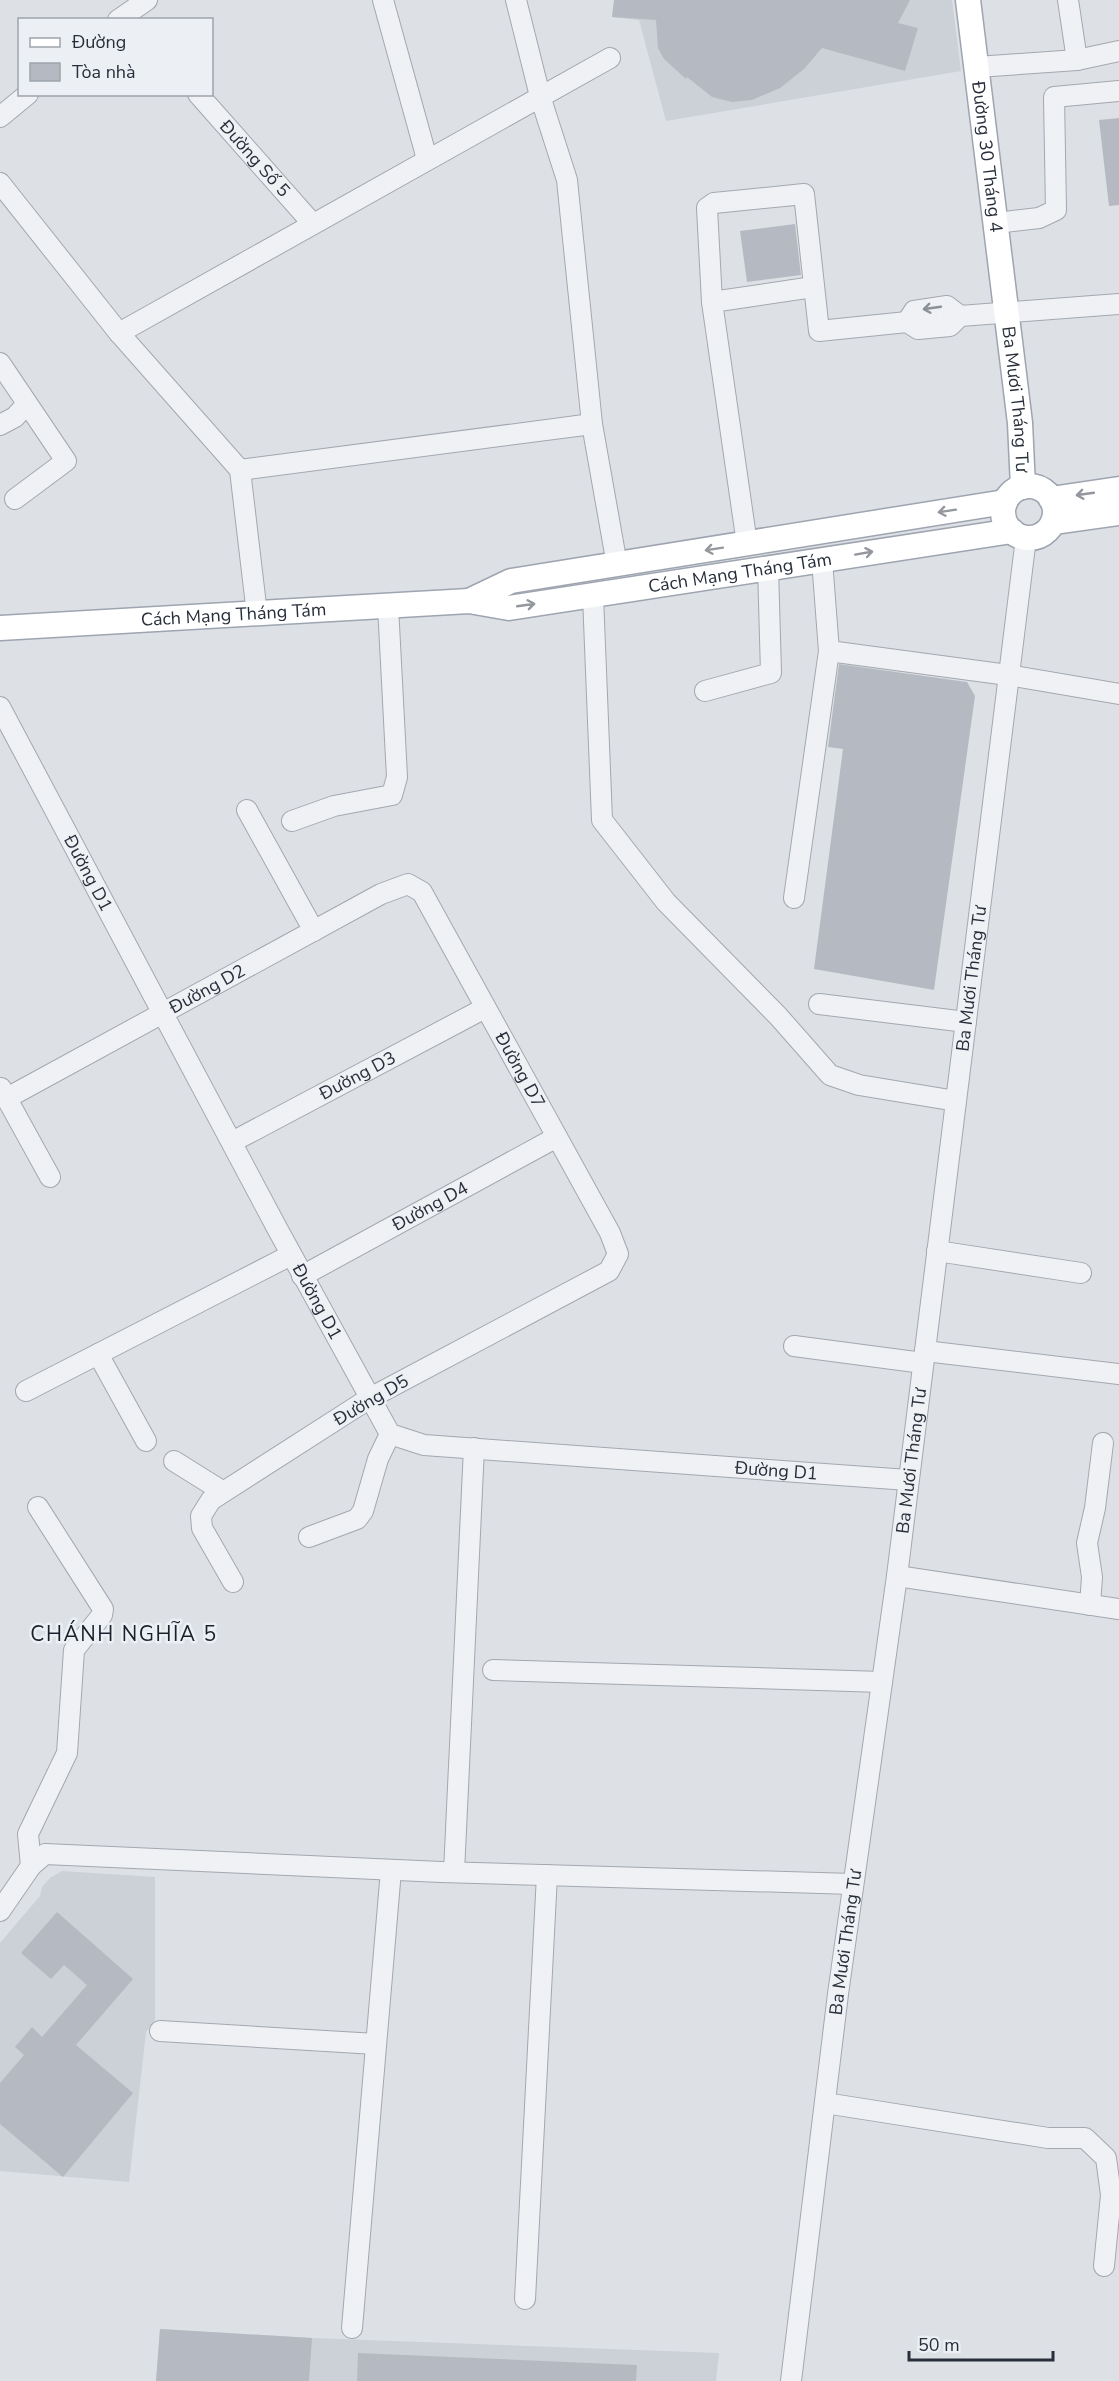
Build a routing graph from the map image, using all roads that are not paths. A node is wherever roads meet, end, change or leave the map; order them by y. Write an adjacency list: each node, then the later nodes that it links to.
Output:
1 (147, 0): 6 (street)
2 (383, 0): 16 (street)
3 (516, 0): 14 (street)
4 (968, 0): 10 (main road, Đường 30 Tháng 4)
5 (1068, 0): 9 (street)
6 (122, 13)
7 (1119, 51): 9 (street)
8 (610, 58): 14 (street)
9 (1077, 60): 10 (street)
10 (977, 67): 19 (main road, Đường 30 Tháng 4)
11 (1119, 91): 19 (street)
12 (26, 96): 15 (street)
13 (200, 96): 18 (street, Đường Số 5)
14 (540, 96): 16 (street); 27 (street)
15 (0, 117)
16 (427, 159): 18 (street)
17 (0, 183): 24 (street)
18 (312, 223): 24 (street)
19 (996, 223): 23 (main road, Đường 30 Tháng 4)
20 (813, 287): 21 (street); 21 (street); 23 (street)
21 (712, 302): 36 (street)
22 (1119, 304): 23 (street)
23 (1006, 312): 31 (main road, Ba Mươi Tháng Tư)
24 (119, 333): 29 (street)
25 (0, 363): 26 (street)
26 (27, 404): 28 (street); 32 (street)
27 (592, 424): 29 (street); 38 (street)
28 (0, 425)
29 (240, 470): 43 (street)
30 (1119, 489): 33 (main road, one-way to 33)
31 (1014, 494): 33 (main road); 35 (main road); 36 (main road, Cách Mạng Tháng Tám, one-way to 36)
32 (15, 500)
33 (1052, 511): 34 (main road); 35 (main road)
34 (1119, 513)
35 (1019, 535): 37 (main road, Cách Mạng Tháng Tám, one-way to 35); 46 (street, Ba Mươi Tháng Tư)
36 (747, 544): 38 (main road, Cách Mạng Tháng Tám, one-way to 38)
37 (822, 560): 39 (main road, Cách Mạng Tháng Tám); 45 (street)
38 (617, 565): 41 (main road, Cách Mạng Tháng Tám)
39 (768, 567): 40 (main road, Cách Mạng Tháng Tám); 47 (street)
40 (593, 596): 41 (main road, Cách Mạng Tháng Tám, one-way to 40); 60 (street)
41 (468, 602): 42 (main road, Cách Mạng Tháng Tám)
42 (388, 606): 43 (main road, Cách Mạng Tháng Tám); 51 (street)
43 (257, 614): 44 (main road, Cách Mạng Tháng Tám)
44 (0, 628)
45 (829, 651): 46 (street); 53 (street)
46 (1008, 675): 48 (street); 58 (street, Ba Mươi Tháng Tư)
47 (705, 691)
48 (1119, 694)
49 (0, 707): 57 (street, Đường D1)
50 (247, 810): 54 (street)
51 (292, 821)
52 (408, 884): 54 (street, Đường D2); 56 (street, Đường D7)
53 (794, 898)
54 (314, 931): 57 (street, Đường D2)
55 (819, 1004): 58 (street)
56 (486, 1008): 61 (street, Đường D7); 62 (street, Đường D3)
57 (163, 1011): 59 (street, Đường D2); 62 (street, Đường D1)
58 (966, 1022): 60 (street, Ba Mươi Tháng Tư)
59 (4, 1092): 63 (street)
60 (956, 1101): 64 (street, Ba Mươi Tháng Tư)
61 (557, 1137): 66 (street, Đường D7); 68 (street, Đường D4)
62 (232, 1142): 65 (street, Đường D1)
63 (50, 1177)
64 (937, 1251): 67 (street); 71 (street, Ba Mươi Tháng Tư)
65 (291, 1255): 68 (street, Đường D1); 70 (street)
66 (616, 1262): 74 (street, Đường D5)
67 (1080, 1273)
68 (302, 1276): 74 (street, Đường D1)
69 (794, 1346): 71 (street)
70 (98, 1354): 73 (street); 76 (street)
71 (924, 1357): 72 (street); 80 (street, Ba Mươi Tháng Tư)
72 (1119, 1374)
73 (26, 1391)
74 (370, 1398): 75 (street, Đường D1); 81 (street, Đường D5)
75 (390, 1434): 78 (street, Đường D1); 83 (street)
76 (146, 1441)
77 (1103, 1443): 86 (street)
78 (474, 1448): 80 (street, Đường D1); 92 (street)
79 (174, 1461): 81 (street)
80 (908, 1480): 84 (street, Ba Mươi Tháng Tư)
81 (222, 1491): 85 (street, Đường D5)
82 (38, 1507): 90 (street)
83 (309, 1537)
84 (897, 1576): 86 (street); 89 (street, Ba Mươi Tháng Tư)
85 (233, 1582)
86 (1090, 1605): 87 (street)
87 (1119, 1609)
88 (493, 1670): 89 (street)
89 (882, 1682): 94 (street, Ba Mươi Tháng Tư)
90 (31, 1866): 91 (street); 95 (street)
91 (391, 1870): 92 (street); 97 (street)
92 (454, 1872): 93 (street)
93 (547, 1875): 94 (street); 100 (street)
94 (854, 1884): 98 (street, Ba Mươi Tháng Tư)
95 (0, 1911)
96 (160, 2031): 97 (street)
97 (376, 2044): 101 (street)
98 (825, 2103): 99 (street); 102 (street, Ba Mươi Tháng Tư)
99 (1104, 2266)
100 (525, 2299)
101 (352, 2328)
102 (791, 2381)

